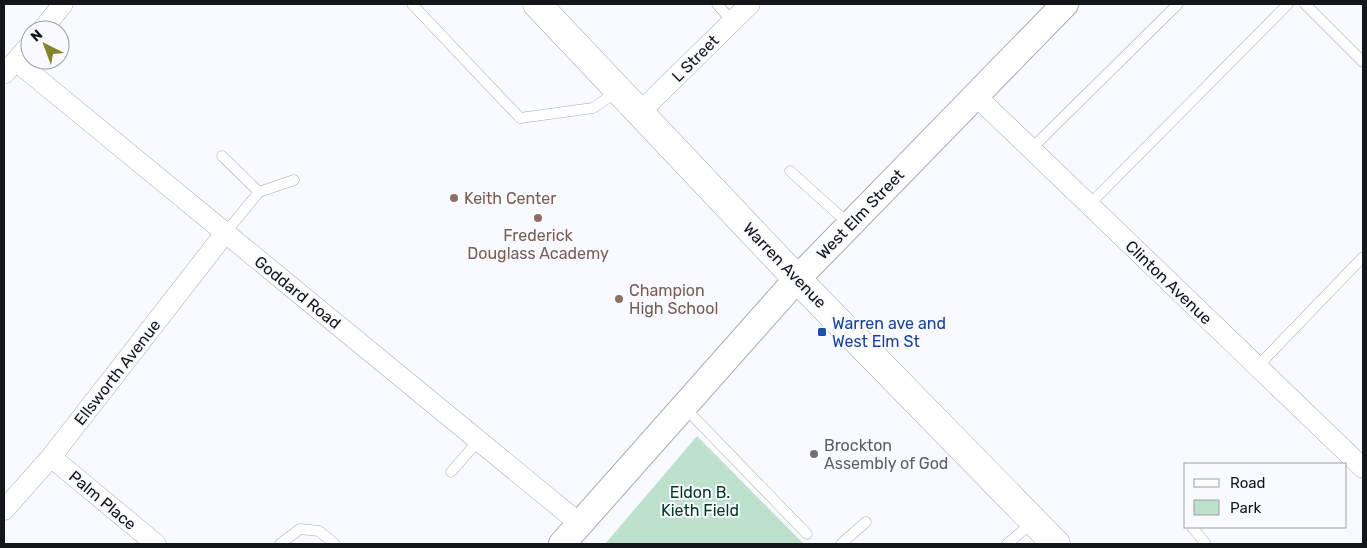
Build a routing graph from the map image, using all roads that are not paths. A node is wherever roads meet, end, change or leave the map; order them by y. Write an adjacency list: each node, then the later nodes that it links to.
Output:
1 (63, 4): 10 (street)
2 (412, 4): 15 (lane)
3 (538, 4): 15 (main road, Warren Avenue)
4 (717, 4): 11 (lane)
5 (750, 4): 11 (street, L Street)
6 (1065, 4): 16 (street, West Elm Street)
7 (1178, 4): 18 (lane)
8 (1288, 4): 23 (lane)
9 (1305, 4): 13 (lane)
10 (50, 20)
11 (732, 21): 17 (street, L Street)
12 (20, 56): 14 (street)
13 (1363, 62)
14 (10, 68): 25 (street, Goddard Road)
15 (619, 90): 17 (main road, Warren Avenue)
16 (975, 96): 18 (street, Clinton Avenue); 24 (street, West Elm Street)
17 (640, 112): 27 (main road, Warren Avenue)
18 (1030, 150): 23 (street, Clinton Avenue)
19 (222, 156): 22 (lane)
20 (790, 171): 24 (lane)
21 (294, 180): 22 (lane)
22 (259, 192): 25 (lane)
23 (1089, 205): 28 (street, Clinton Avenue)
24 (850, 225): 27 (street, West Elm Street)
25 (226, 232): 30 (street, Goddard Road); 31 (street, Ellsworth Avenue)
26 (1363, 257): 28 (lane)
27 (798, 279): 29 (street, West Elm Street); 35 (main road, Warren Avenue)
28 (1257, 367): 32 (street, Clinton Avenue)
29 (684, 406): 37 (street, West Elm Street); 39 (lane)
30 (478, 440): 33 (lane); 37 (street, Goddard Road)
31 (51, 457): 34 (street, Ellsworth Avenue); 40 (street, Palm Place)
32 (1362, 465)
33 (451, 472)
34 (4, 510)
35 (1033, 521): 45 (lane); 46 (main road, Warren Avenue)
36 (866, 522): 44 (lane)
37 (580, 523): 43 (street, West Elm Street)
38 (1193, 528): 47 (lane)
39 (807, 534)
40 (156, 544)
41 (280, 544): 42 (lane)
42 (335, 544)
43 (562, 544)
44 (841, 544)
45 (1007, 544)
46 (1056, 544)
47 (1206, 544)

